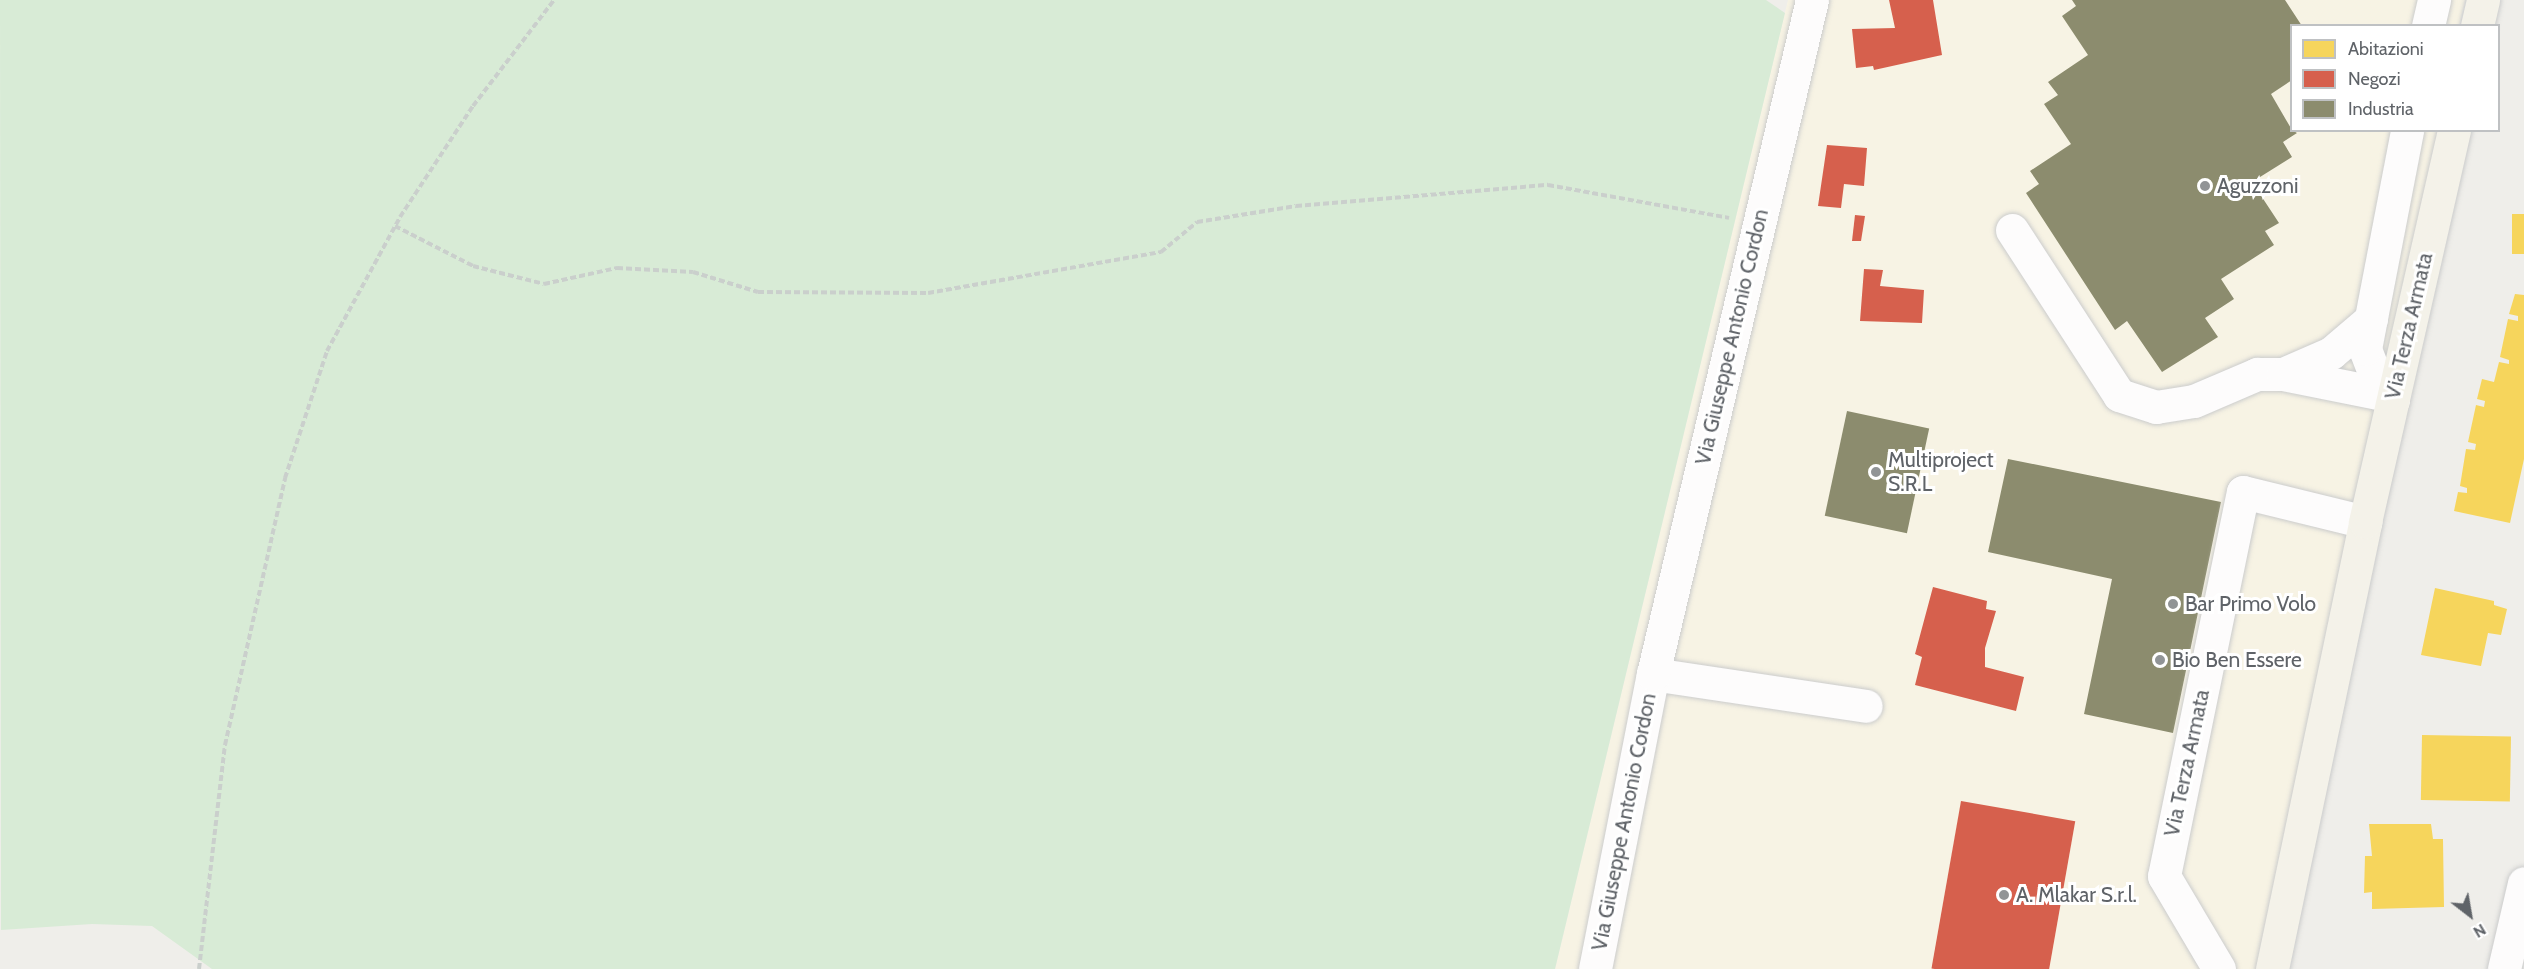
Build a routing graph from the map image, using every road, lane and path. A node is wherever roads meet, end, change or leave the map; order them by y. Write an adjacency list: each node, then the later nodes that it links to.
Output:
1 (554, 0): 10 (path)
2 (2434, 0): 5 (street)
3 (2483, 0): 6 (main road)
4 (1803, 9): 9 (street, Via Giuseppe Antonio Cordon)
5 (2428, 24)
6 (2477, 24)
7 (2408, 132): 12 (street)
8 (2454, 132): 14 (main road, Via Terza Armata)
9 (1759, 223): 10 (path); 16 (street, Via Giuseppe Antonio Cordon)
10 (395, 226): 20 (path)
11 (2012, 230): 13 (street)
12 (2371, 319): 13 (street); 14 (street)
13 (2283, 374): 14 (street)
14 (2390, 397): 15 (main road, Via Terza Armata)
15 (2366, 522): 22 (street, Via Terza Armata); 23 (main road, Via Terza Armata)
16 (1653, 674): 17 (street, Via Giuseppe Antonio Cordon); 21 (street, Via Giuseppe Antonio Cordon)
17 (1866, 706)
18 (2524, 883): 19 (street)
19 (2518, 932): 24 (street)
20 (199, 969)
21 (1595, 969)
22 (2219, 969)
23 (2272, 969)
24 (2504, 969)

